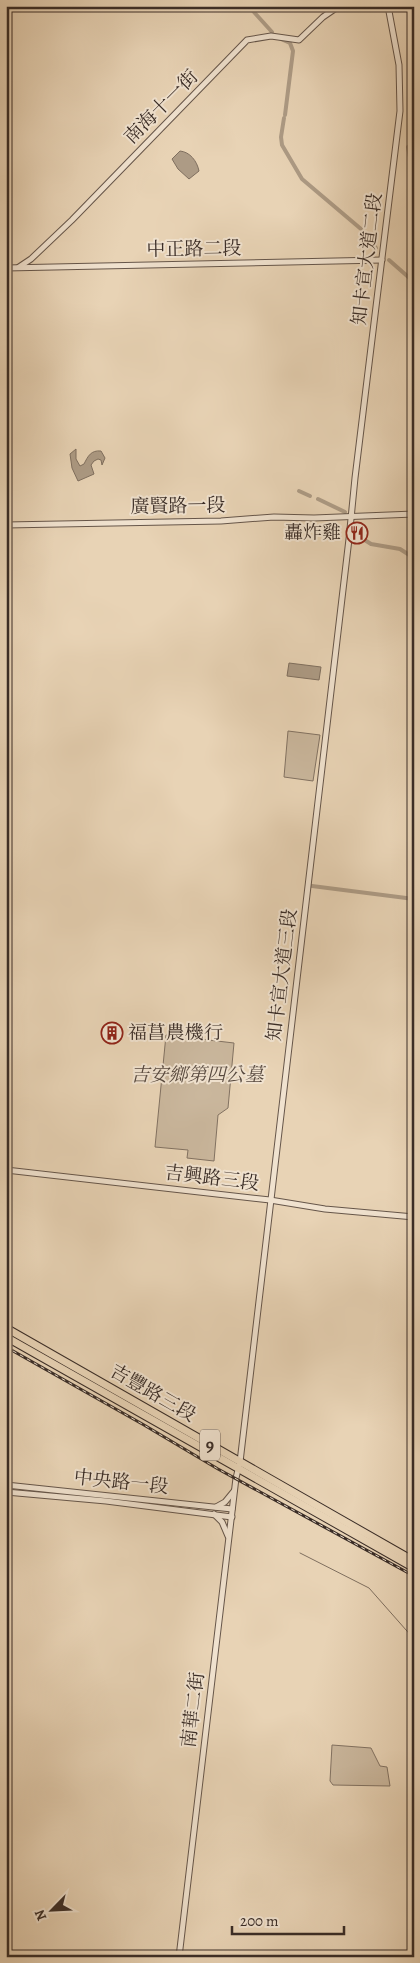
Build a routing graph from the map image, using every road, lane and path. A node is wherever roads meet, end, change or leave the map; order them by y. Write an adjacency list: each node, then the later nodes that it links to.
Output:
1 (339, 6): 4 (street, 南海十一街)
2 (388, 6): 3 (street, 知卡宣大道二段)
3 (382, 260): 4 (street, 中正路二段); 7 (street, 知卡宣大道二段)
4 (19, 267): 5 (street, 中正路二段)
5 (6, 268)
6 (414, 514): 7 (street, 廣賢路一段)
7 (351, 516): 8 (street, 廣賢路一段); 10 (street, 知卡宣大道三段)
8 (6, 525)
9 (6, 1170): 10 (street, 吉興路三段)
10 (270, 1200): 11 (street, 吉興路三段); 14 (street, 知卡宣大道三段)
11 (414, 1217)
12 (6, 1328): 14 (main road, 吉豐路三段 / 9)
13 (6, 1336): 14 (main road, 吉豐路三段 / 9)
14 (239, 1465): 16 (street, 南華二街); 23 (main road, 吉豐路三段 / 9); 24 (main road, 吉豐路三段 / 9)
15 (6, 1485): 18 (street, 中央路一段)
16 (234, 1491): 18 (street); 19 (street, 南華二街)
17 (6, 1492): 20 (street, 中央路一段)
18 (216, 1507): 19 (street, 中央路一段)
19 (232, 1509): 21 (street, 南華二街)
20 (213, 1514): 21 (street, 中央路一段); 22 (street)
21 (232, 1517): 22 (street, 南華二街)
22 (229, 1537): 25 (street, 南華二街)
23 (414, 1560)
24 (414, 1568)
25 (179, 1957)

